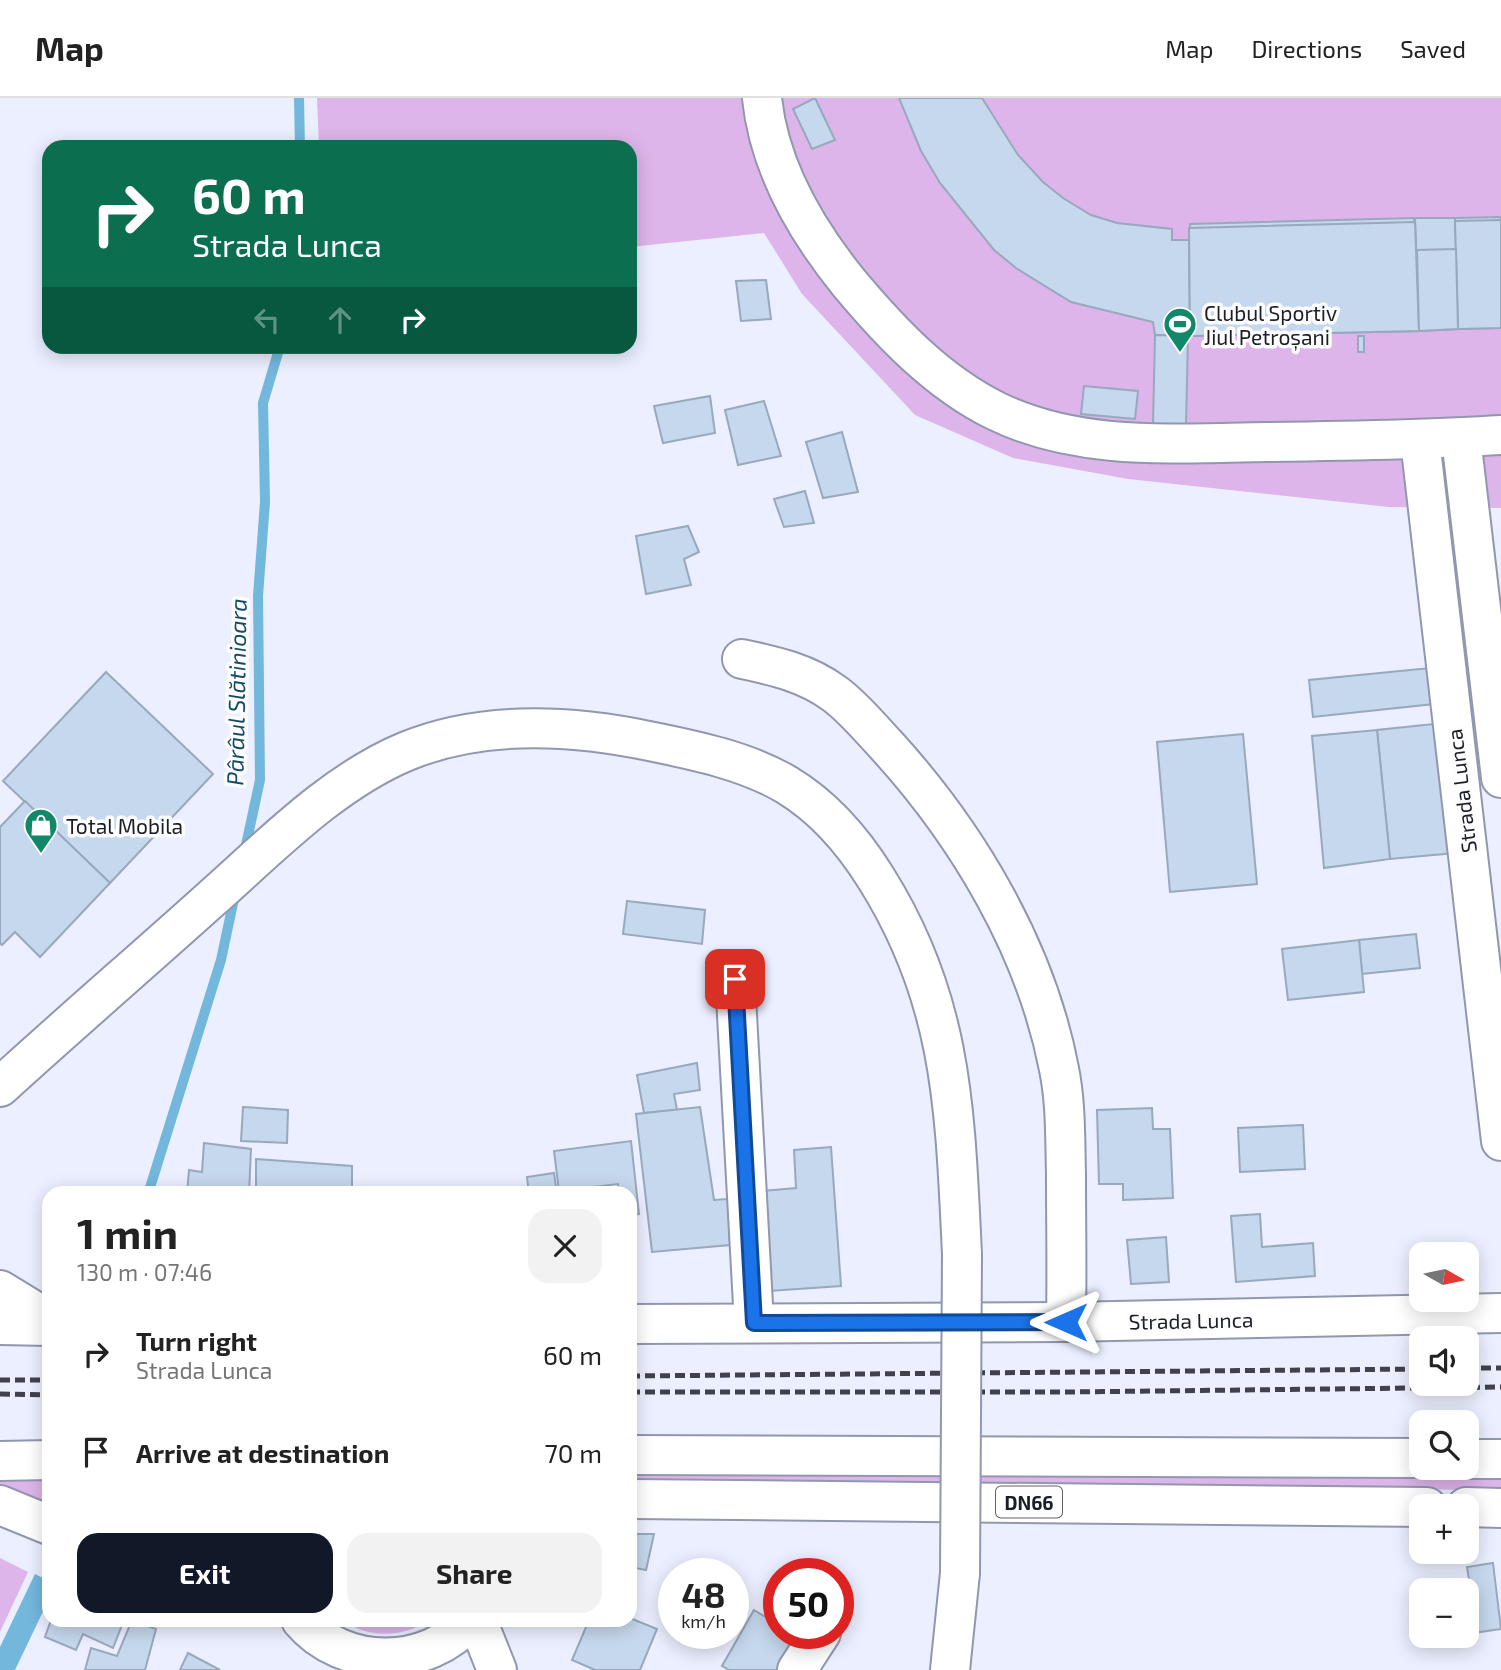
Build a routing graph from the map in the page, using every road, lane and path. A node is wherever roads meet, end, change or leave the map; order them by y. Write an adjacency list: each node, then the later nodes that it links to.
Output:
1 (762, 98): 4 (main road)
2 (1501, 435): 3 (main road)
3 (1461, 438): 4 (main road); 6 (main road, Strada Lunca)
4 (1420, 440): 9 (main road, Strada Lunca)
5 (742, 659): 13 (main road)
6 (1501, 778)
7 (735, 979): 14 (main road)
8 (0, 1087): 37 (main road, bridge)
9 (1501, 1141)
10 (0, 1290): 12 (main road)
11 (1501, 1313): 13 (main road, Strada Lunca)
12 (42, 1316)
13 (1066, 1322): 14 (main road, Strada Lunca)
14 (754, 1323): 15 (main road, Strada Lunca)
15 (637, 1324)
16 (0, 1325): 17 (main road)
17 (42, 1326)
18 (637, 1455): 19 (main road, DN66)
19 (1409, 1458)
20 (1479, 1459): 21 (main road)
21 (1501, 1459)
22 (42, 1460): 23 (main road)
23 (0, 1461)
24 (637, 1499): 26 (main road, DN66)
25 (0, 1505): 29 (main road)
26 (1409, 1507)
27 (1479, 1507): 28 (main road)
28 (1501, 1508)
29 (42, 1522)
30 (464, 1627): 34 (main road)
31 (480, 1627): 35 (main road)
32 (307, 1629): 34 (main road)
33 (811, 1649): 36 (main road)
34 (353, 1664)
35 (497, 1670)
36 (797, 1670)
37 (950, 1670)

